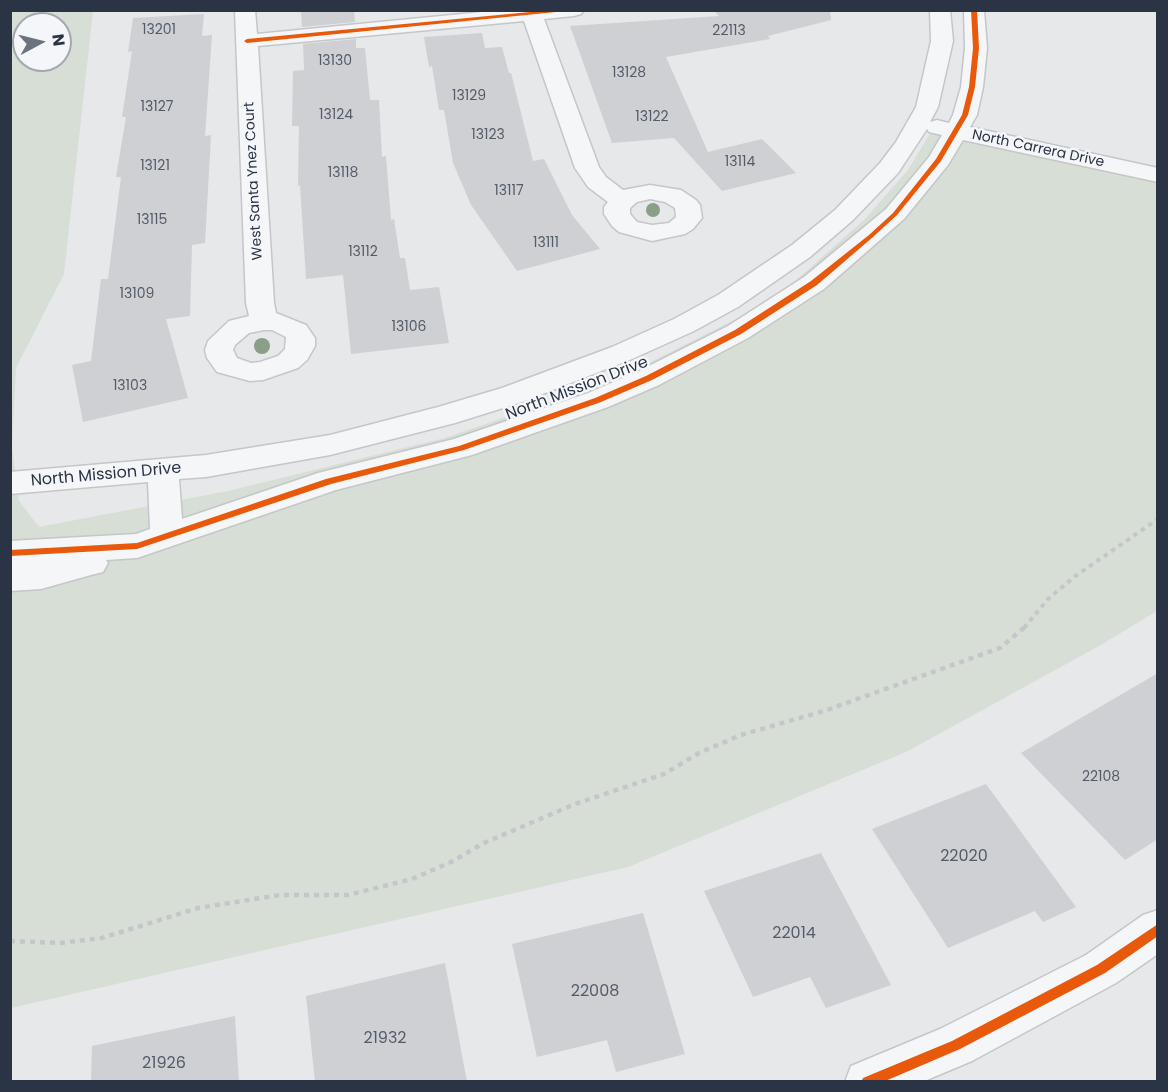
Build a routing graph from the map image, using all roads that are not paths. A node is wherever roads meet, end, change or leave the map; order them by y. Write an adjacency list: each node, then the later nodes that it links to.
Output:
1 (244, 10): 6 (street, West Santa Ynez Court)
2 (574, 10): 5 (street)
3 (940, 10): 7 (street, North Mission Drive)
4 (974, 10): 8 (street, North Mission Drive)
5 (531, 13): 6 (street); 11 (street)
6 (247, 41): 12 (street, West Santa Ynez Court)
7 (922, 115): 8 (street, North Carrera Drive); 13 (street, North Mission Drive)
8 (961, 123): 9 (street, North Carrera Drive); 10 (street, North Carrera Drive); 15 (street, North Mission Drive)
9 (1158, 155)
10 (1158, 175)
11 (622, 201)
12 (264, 321)
13 (163, 471): 14 (street, North Mission Drive); 15 (street)
14 (10, 483)
15 (152, 541): 16 (street, North Mission Drive); 17 (street, North Mission Drive)
16 (10, 553)
17 (10, 578)
18 (1158, 929): 19 (street)
19 (867, 1082)

